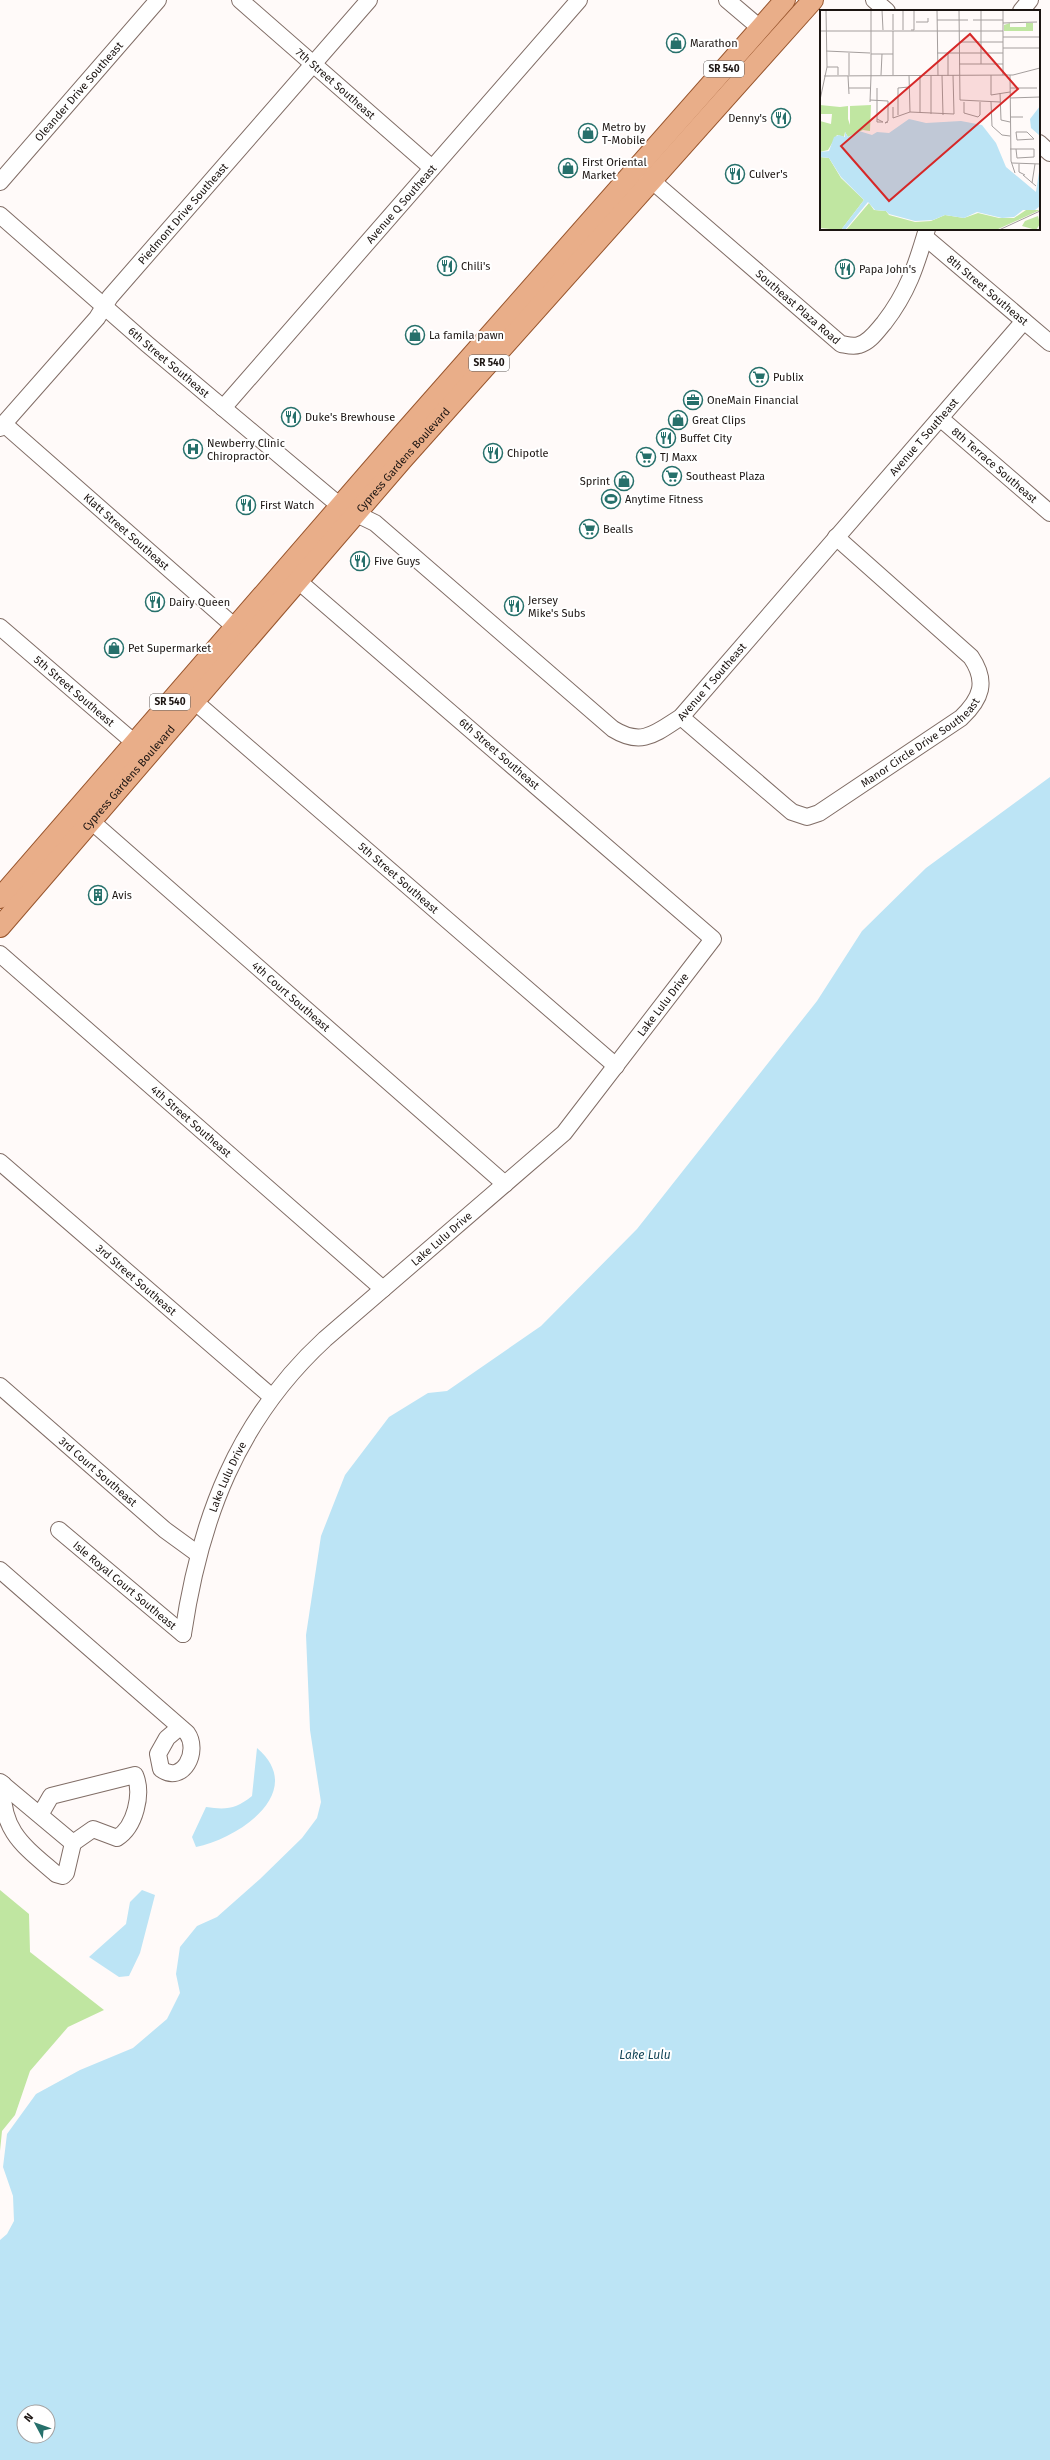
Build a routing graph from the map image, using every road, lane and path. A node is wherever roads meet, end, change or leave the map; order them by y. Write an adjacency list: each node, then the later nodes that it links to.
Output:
1 (158, 0): 19 (street, Oleander Drive Southeast)
2 (240, 0): 13 (street, 7th Street Southeast)
3 (369, 0): 13 (street, Piedmont Drive Southeast)
4 (579, 0): 17 (street, Avenue Q Southeast)
5 (727, 0): 12 (street)
6 (785, 0): 12 (main road, Cypress Gardens Boulevard / SR 540)
7 (813, 0): 14 (main road, Cypress Gardens Boulevard / SR 540)
8 (874, 0): 10 (street)
9 (1030, 0): 11 (street)
10 (886, 10)
11 (1022, 10)
12 (760, 28): 14 (main road); 18 (main road, Cypress Gardens Boulevard / SR 540)
13 (313, 64): 17 (street, 7th Street Southeast); 23 (street, Piedmont Drive Southeast)
14 (738, 83): 18 (main road, Cypress Gardens Boulevard / SR 540)
15 (1040, 144): 16 (street)
16 (1050, 153)
17 (432, 168): 28 (street, Avenue Q Southeast)
18 (644, 174): 21 (street, Southeast Plaza Road); 22 (main road, Cypress Gardens Boulevard / SR 540); 25 (main road, Cypress Gardens Boulevard / SR 540)
19 (0, 182)
20 (0, 215): 23 (street, 6th Street Southeast)
21 (926, 233): 24 (street, 8th Street Southeast)
22 (536, 282): 25 (main road); 26 (main road, Cypress Gardens Boulevard / SR 540)
23 (104, 307): 28 (street, 6th Street Southeast); 30 (street, Piedmont Drive Southeast)
24 (1024, 321): 27 (street, 8th Street Southeast); 29 (street, Avenue T Southeast)
25 (513, 336): 31 (main road, Cypress Gardens Boulevard / SR 540)
26 (485, 340): 31 (main road); 32 (main road, Cypress Gardens Boulevard / SR 540)
27 (1050, 343)
28 (223, 408): 32 (street, 6th Street Southeast)
29 (940, 418): 33 (street, 8th Terrace Southeast); 34 (street, Avenue T Southeast)
30 (2, 426): 37 (street, Klatt Street Southeast)
31 (423, 437): 32 (main road, Cypress Gardens Boulevard / SR 540)
32 (348, 510): 35 (main road, Cypress Gardens Boulevard / SR 540); 39 (street, Avenue T Southeast)
33 (1050, 513)
34 (836, 537): 39 (street, Avenue T Southeast); 39 (street, Manor Circle Drive Southeast)
35 (292, 576): 37 (main road, Cypress Gardens Boulevard / SR 540); 46 (street, 6th Street Southeast)
36 (0, 627): 40 (street, 5th Street Southeast)
37 (242, 633): 38 (main road, Cypress Gardens Boulevard / SR 540)
38 (187, 695): 40 (main road, Cypress Gardens Boulevard / SR 540); 48 (street, 5th Street Southeast)
39 (680, 717)
40 (141, 749): 41 (main road, Cypress Gardens Boulevard / SR 540)
41 (84, 815): 42 (main road, Cypress Gardens Boulevard / SR 540); 45 (main road, Cypress Gardens Boulevard / SR 540); 50 (street, 4th Court Southeast)
42 (14, 881): 43 (main road, Cypress Gardens Boulevard / SR 540); 44 (main road)
43 (0, 898)
44 (0, 912)
45 (0, 927)
46 (713, 938): 48 (street, Lake Lulu Drive)
47 (0, 954): 51 (street, 4th Street Southeast)
48 (616, 1066): 50 (street, Lake Lulu Drive)
49 (0, 1162): 53 (street, 3rd Street Southeast)
50 (505, 1184): 51 (street, Lake Lulu Drive)
51 (383, 1289): 53 (street, Lake Lulu Drive)
52 (0, 1386): 55 (street, 3rd Court Southeast)
53 (272, 1397): 55 (street, Lake Lulu Drive)
54 (59, 1530): 55 (street, Isle Royal Court Southeast)
55 (198, 1554)
56 (0, 1570): 57 (street)
57 (180, 1727)
58 (1, 1783): 59 (street); 60 (street)
59 (40, 1815): 60 (street); 60 (street)
60 (73, 1843)

